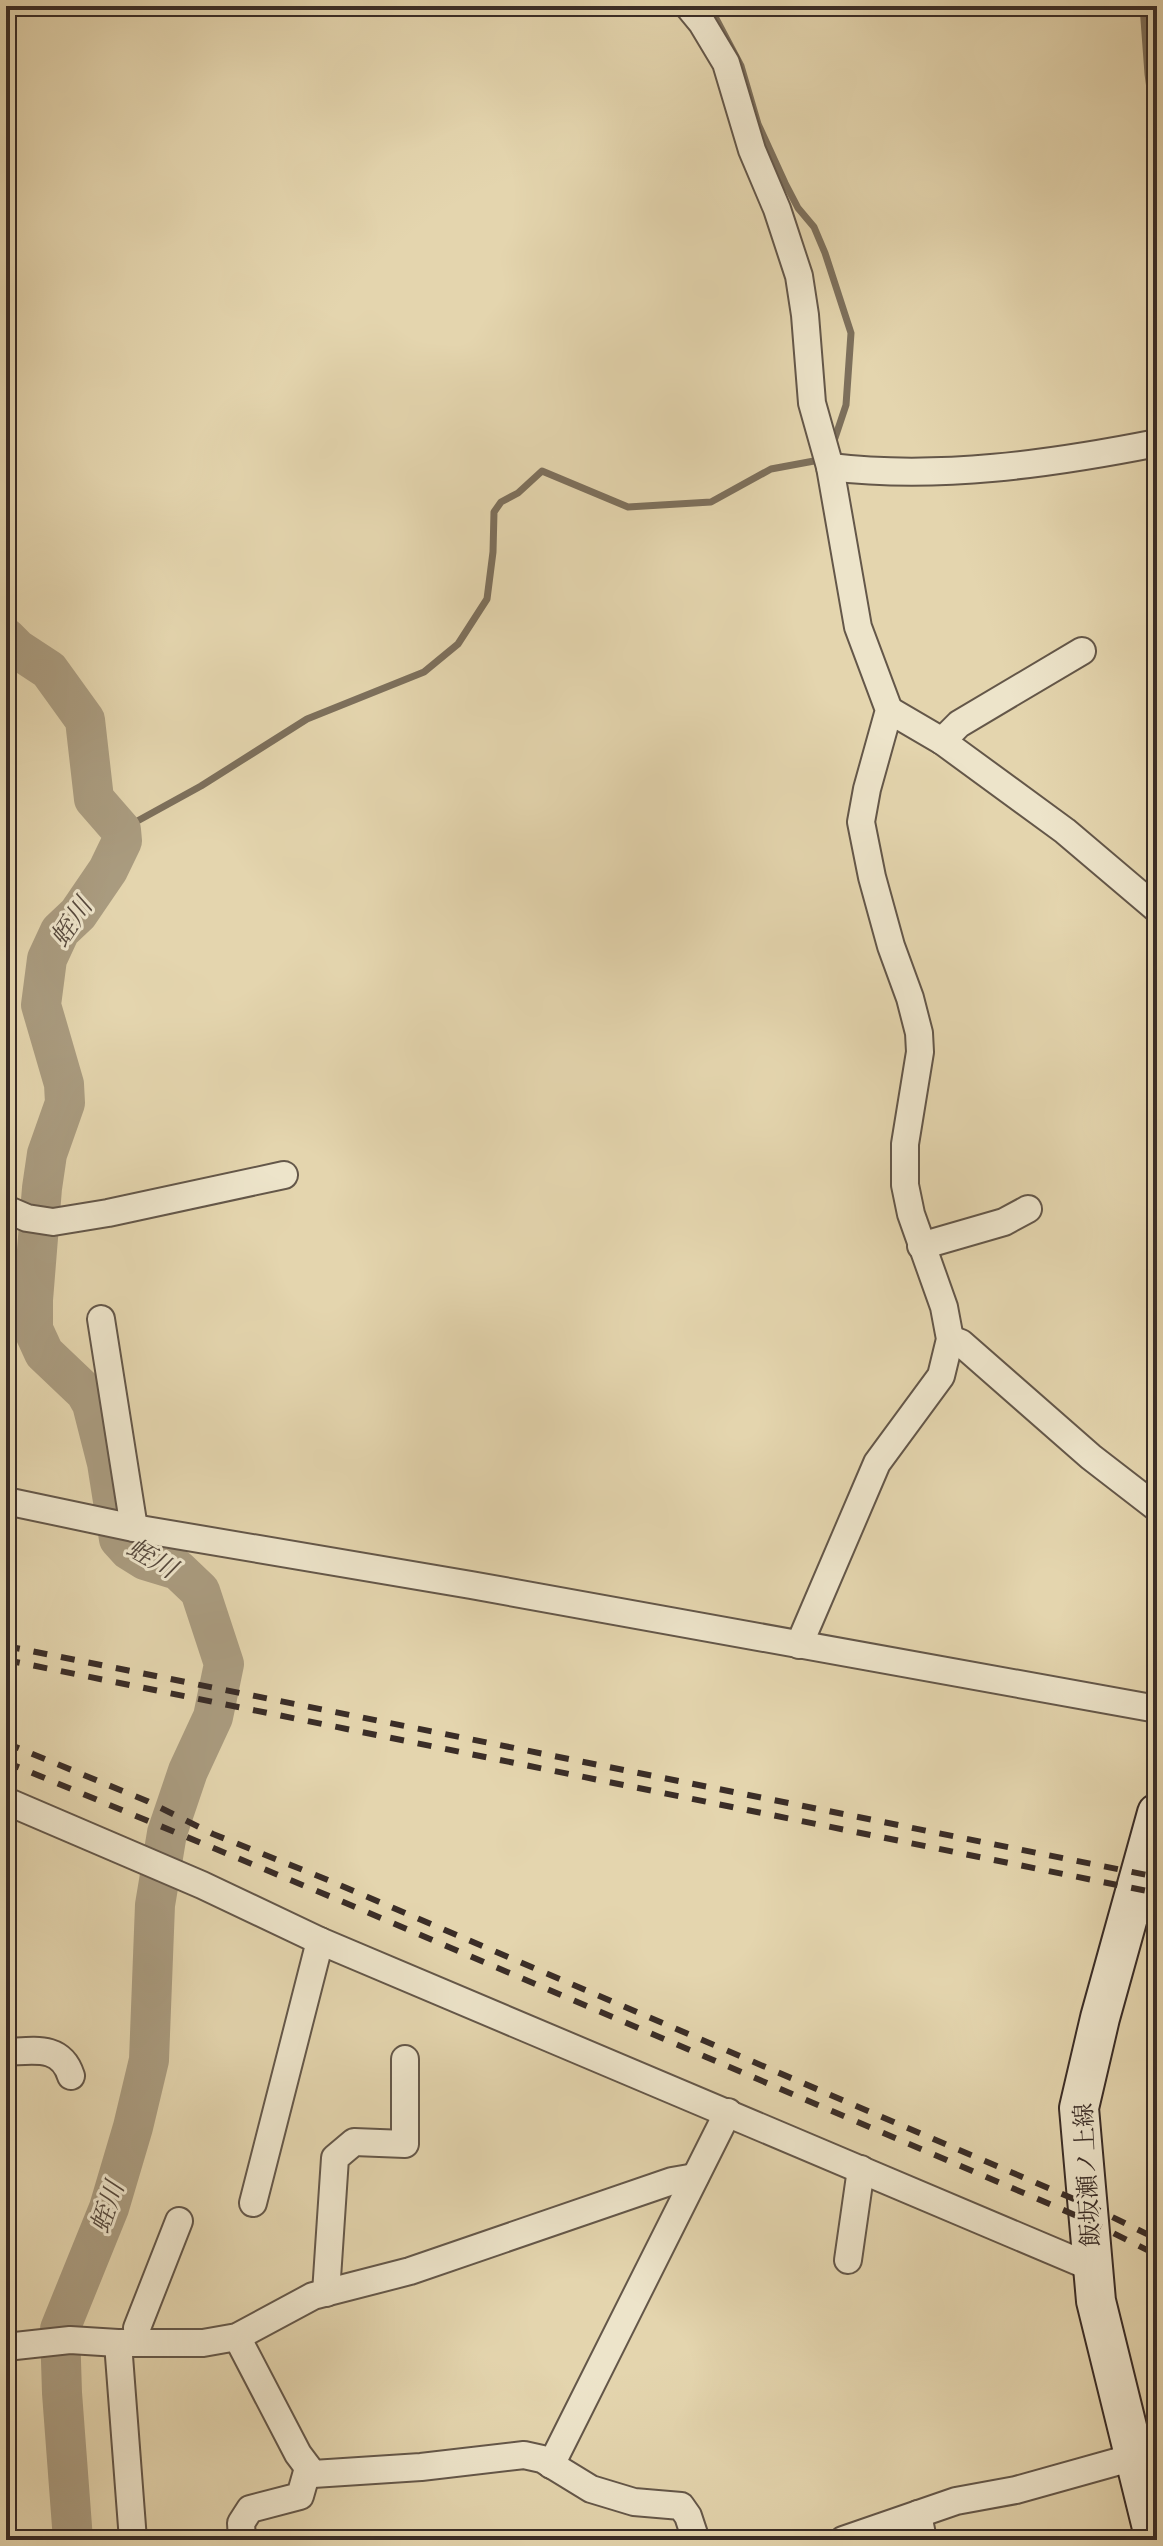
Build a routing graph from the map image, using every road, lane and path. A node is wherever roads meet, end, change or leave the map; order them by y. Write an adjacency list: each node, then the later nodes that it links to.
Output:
1 (688, 6): 3 (street)
2 (1157, 443): 3 (street)
3 (826, 454): 5 (street)
4 (1082, 651): 6 (street)
5 (889, 710): 6 (street); 11 (street)
6 (942, 741): 7 (street)
7 (1157, 909)
8 (284, 1175): 10 (street)
9 (1028, 1209): 11 (street)
10 (29, 1216)
11 (921, 1246): 13 (street)
12 (101, 1319): 16 (street)
13 (950, 1339): 15 (street); 17 (street)
14 (6, 1501): 16 (street)
15 (1157, 1508)
16 (130, 1527): 17 (street)
17 (799, 1645): 18 (street)
18 (1157, 1709)
19 (6, 1801): 22 (street)
20 (1157, 1813): 21 (main road, 飯坂瀬ノ上線)
21 (1144, 1911): 32 (main road, 飯坂瀬ノ上線)
22 (320, 1941): 26 (street); 29 (street)
23 (6, 2052): 25 (street)
24 (405, 2059): 33 (street)
25 (71, 2076)
26 (728, 2112): 27 (street); 28 (street)
27 (861, 2169): 31 (street); 32 (street)
28 (695, 2177): 33 (street); 38 (street)
29 (253, 2203)
30 (179, 2221): 35 (street)
31 (848, 2260)
32 (1093, 2268): 37 (main road, 飯坂瀬ノ上線)
33 (326, 2293): 34 (street)
34 (237, 2337): 35 (street); 39 (street)
35 (128, 2343): 36 (street); 41 (street)
36 (6, 2347)
37 (1134, 2457): 40 (street); 45 (main road, 飯坂瀬ノ上線)
38 (551, 2465): 39 (street); 43 (street)
39 (308, 2468): 42 (street)
40 (920, 2527): 44 (street)
41 (133, 2540)
42 (242, 2540)
43 (696, 2540)
44 (843, 2540)
45 (1155, 2540)

